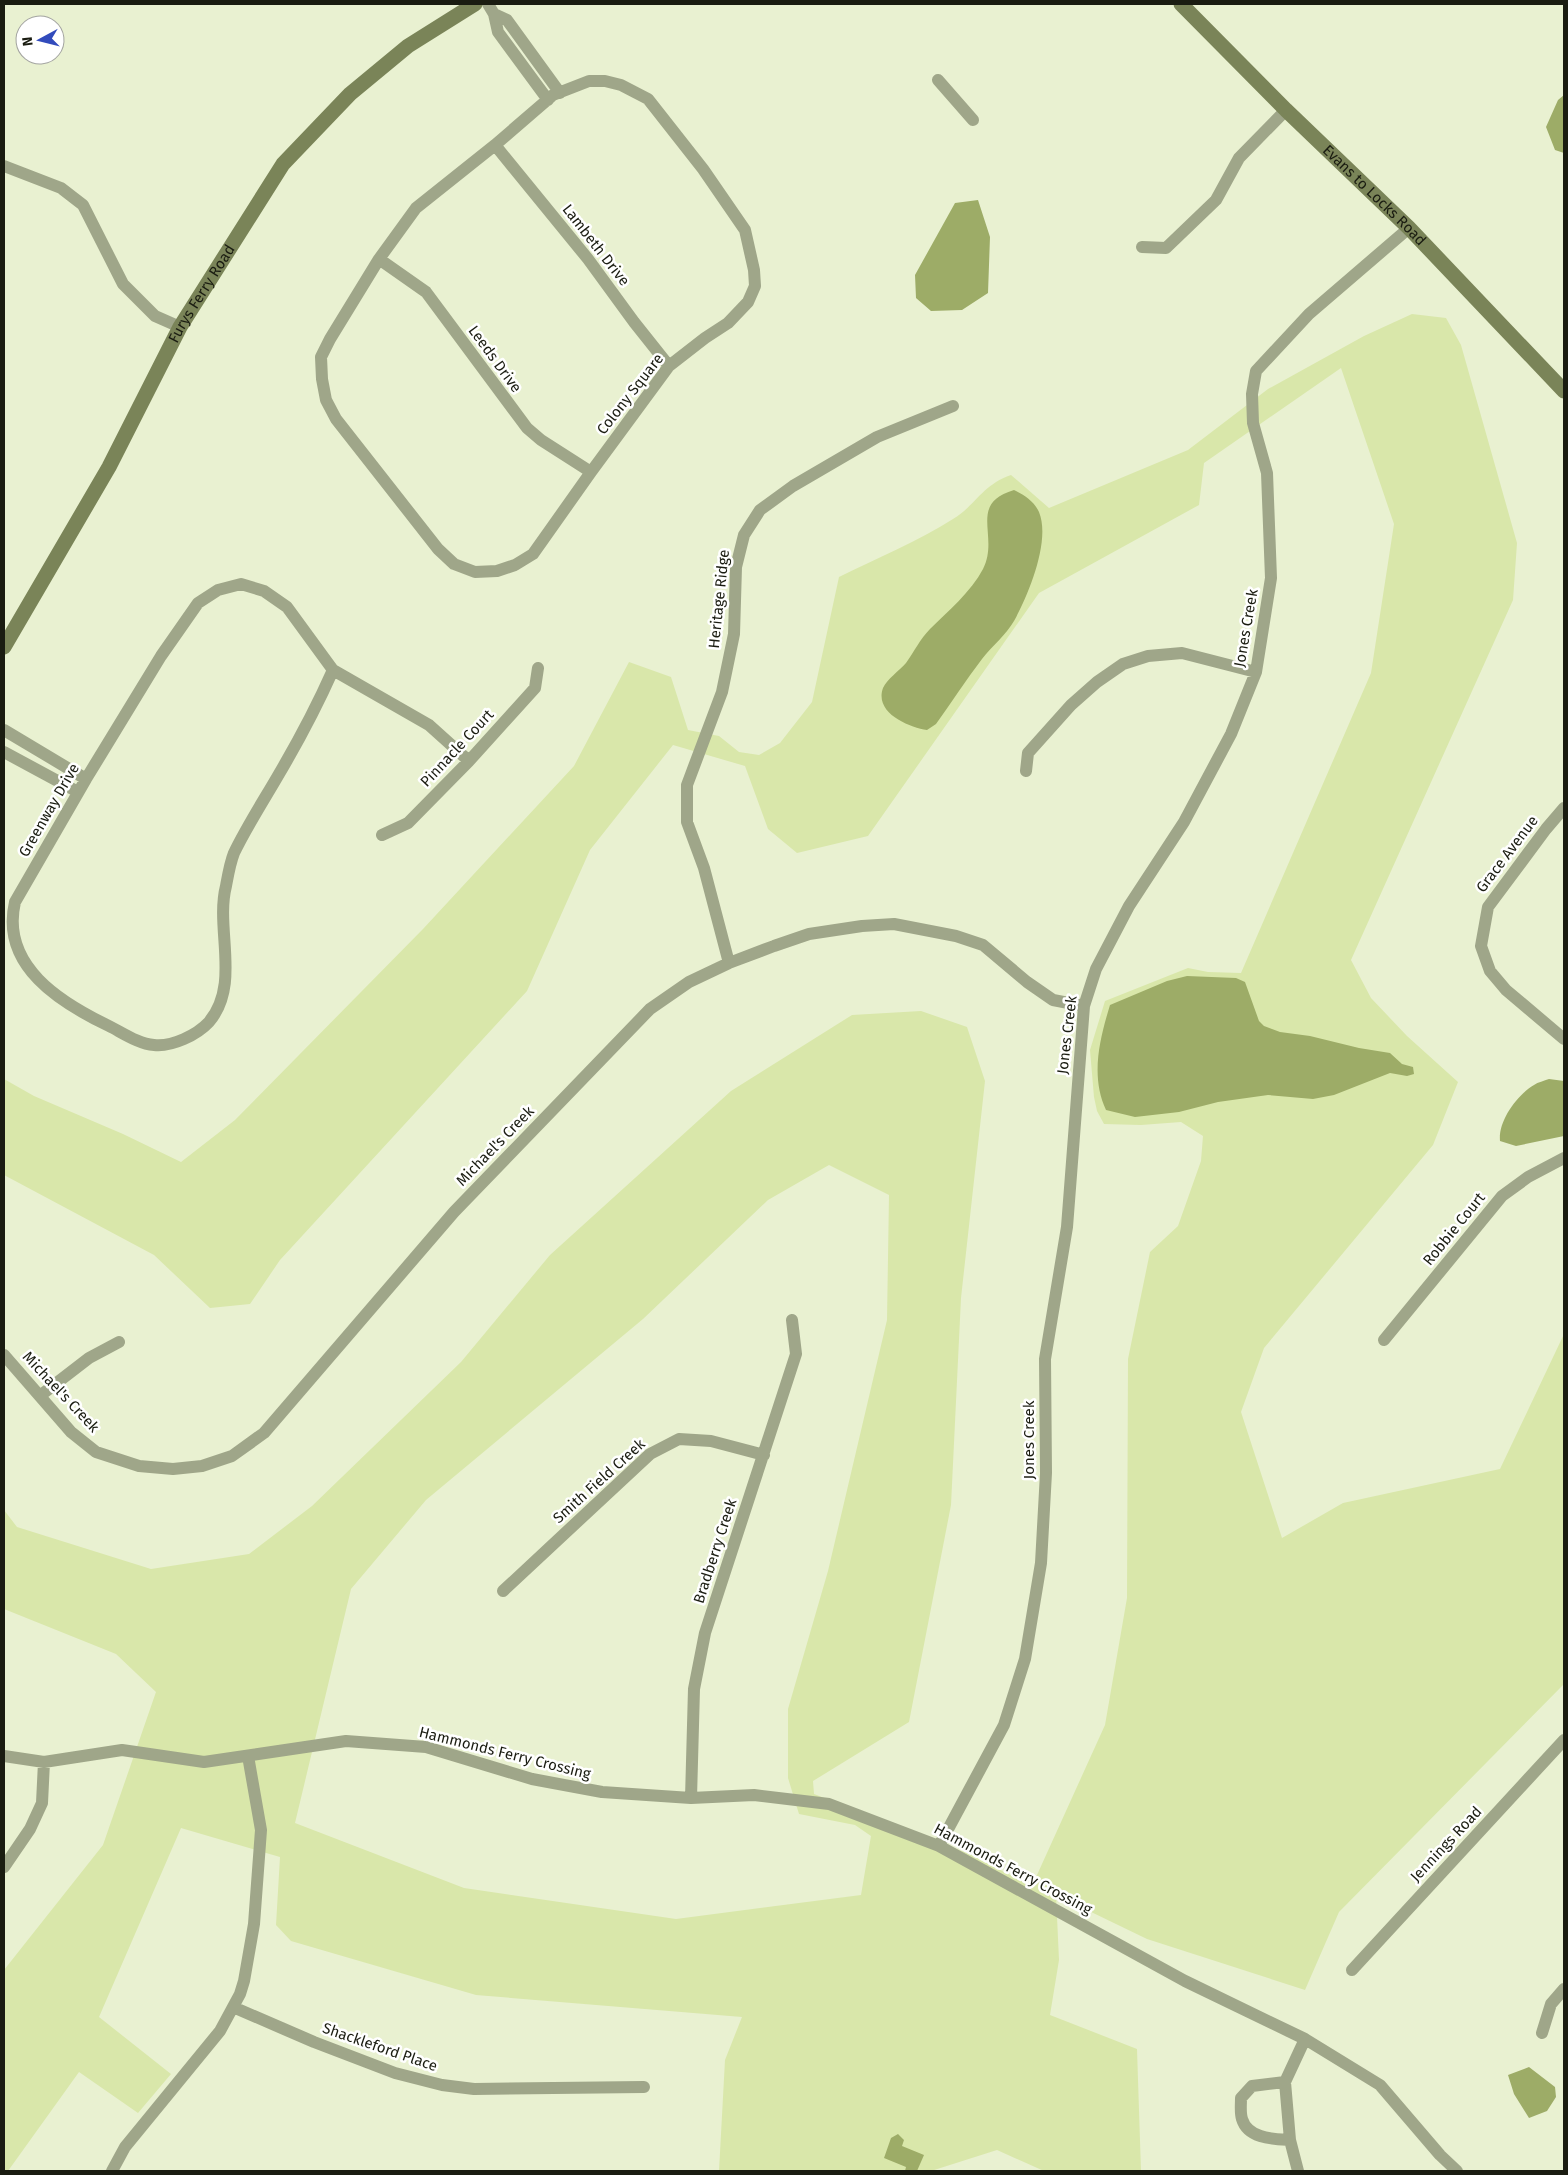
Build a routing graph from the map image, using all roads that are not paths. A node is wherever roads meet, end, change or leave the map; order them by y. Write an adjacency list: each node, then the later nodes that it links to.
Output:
1 (475, 4): 14 (main road, Furys Ferry Road)
2 (1181, 4): 7 (main road, Evans to Locks Road)
3 (491, 9): 5 (street); 6 (street)
4 (938, 80): 8 (street)
5 (560, 93): 6 (street, Colony Square); 15 (street, Colony Square)
6 (548, 100): 9 (street, Colony Square)
7 (1286, 110): 11 (main road, Evans to Locks Road); 12 (street)
8 (974, 120)
9 (495, 145): 13 (street, Colony Square); 15 (street, Lambeth Drive)
10 (4, 166): 14 (street)
11 (1409, 228): 16 (main road, Evans to Locks Road); 22 (street, Jones Creek)
12 (1142, 247)
13 (379, 259): 18 (street, Leeds Drive); 18 (street, Colony Square)
14 (180, 327): 19 (main road, Furys Ferry Road)
15 (669, 366): 18 (street, Colony Square)
16 (1564, 391)
17 (953, 406): 31 (street, Heritage Ridge)
18 (591, 472)
19 (4, 647)
20 (538, 668): 25 (street, Pinnacle Court)
21 (333, 670): 25 (street, Greenway Drive); 27 (street, Greenway Drive); 28 (street, Greenway Drive)
22 (1256, 672): 26 (street); 32 (street, Jones Creek)
23 (4, 730): 27 (street)
24 (4, 752): 28 (street)
25 (469, 761): 30 (street, Pinnacle Court)
26 (1026, 771)
27 (86, 779): 28 (street, Greenway Drive)
28 (78, 792)
29 (1564, 808): 33 (street, Grace Avenue)
30 (382, 836)
31 (729, 963): 32 (street, Michael's Creek); 39 (street, Michael's Creek)
32 (1084, 1006): 47 (street, Jones Creek)
33 (1564, 1039)
34 (1564, 1158): 36 (street, Robbie Court)
35 (792, 1320): 40 (street, Bradberry Creek)
36 (1384, 1340)
37 (118, 1342): 39 (street)
38 (4, 1355): 39 (street, Michael's Creek)
39 (41, 1395)
40 (764, 1455): 41 (street, Smith Field Creek); 46 (street, Bradberry Creek)
41 (503, 1591)
42 (1564, 1740): 49 (street, Jennings Road)
43 (4, 1756): 45 (street, Hammonds Ferry Crossing)
44 (248, 1756): 45 (street, Hammonds Ferry Crossing); 46 (street, Hammonds Ferry Crossing); 51 (street)
45 (44, 1762): 48 (street)
46 (691, 1798): 47 (street, Hammonds Ferry Crossing)
47 (939, 1846): 53 (street, Hammonds Ferry Crossing)
48 (4, 1867)
49 (1352, 1970)
50 (1564, 1989): 52 (street)
51 (234, 2007): 55 (street, Shackleford Place); 57 (street)
52 (1542, 2033)
53 (1306, 2039): 54 (street); 59 (street, Hammonds Ferry Crossing)
54 (1285, 2082): 56 (street); 56 (street)
55 (644, 2087)
56 (1290, 2140): 58 (street)
57 (112, 2171)
58 (1298, 2171)
59 (1457, 2171)

